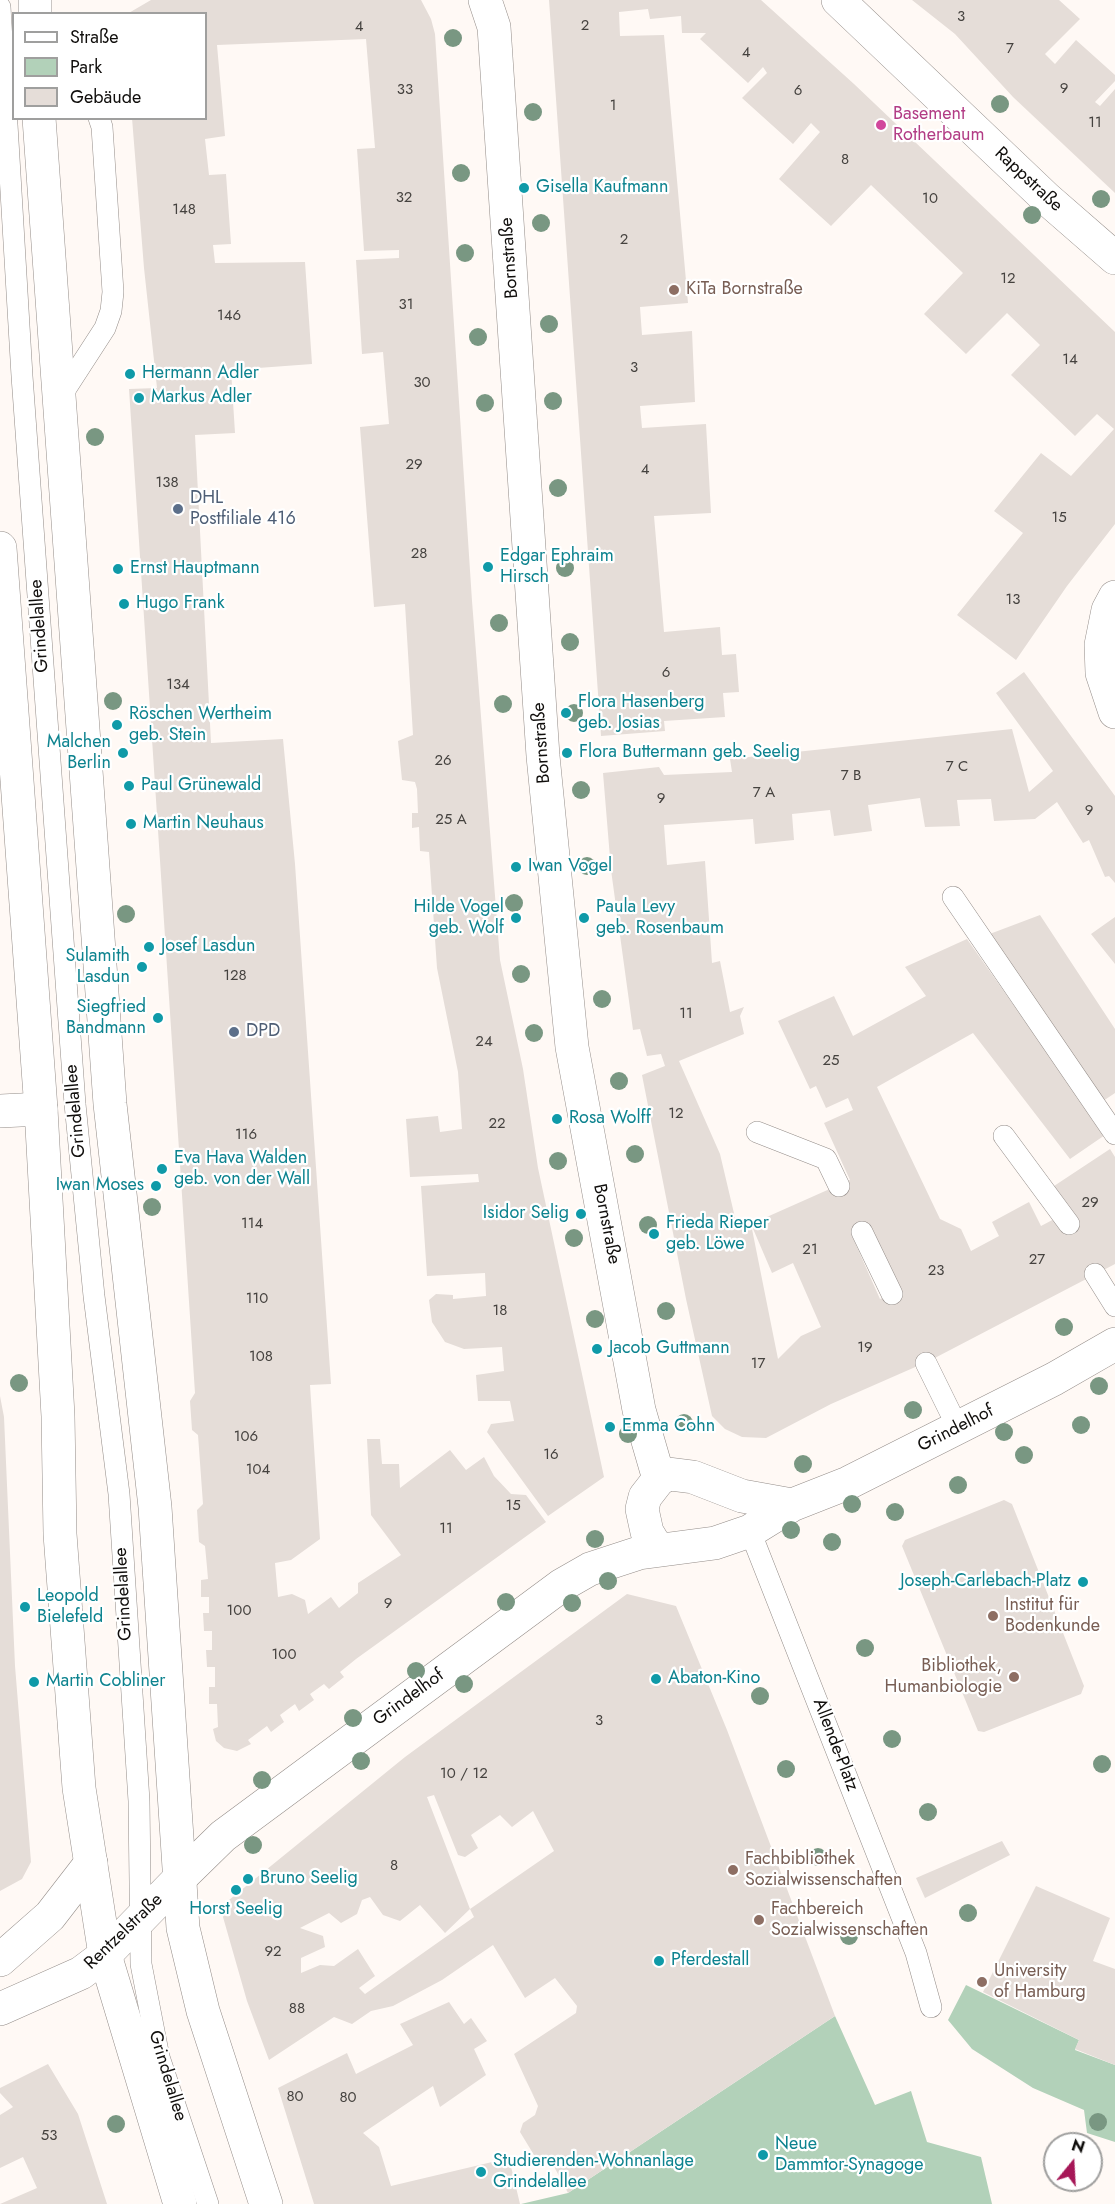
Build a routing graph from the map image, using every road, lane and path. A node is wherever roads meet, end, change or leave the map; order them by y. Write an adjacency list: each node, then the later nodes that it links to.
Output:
1 (485, 0): 26 (main road, Bornstraße)
2 (838, 0): 6 (main road, Rappstraße)
3 (0, 7): 32 (lane, Grindelallee)
4 (39, 120): 7 (main road, Grindelallee)
5 (100, 120): 7 (lane)
6 (1115, 258)
7 (58, 400): 31 (main road, Grindelallee)
8 (0, 548): 12 (main road, Grindelallee)
9 (1115, 597): 10 (main road)
10 (1115, 712)
11 (953, 897): 15 (lane)
12 (41, 1108): 13 (main road); 30 (main road, Grindelallee)
13 (0, 1111)
14 (757, 1132): 17 (lane)
15 (1115, 1134)
16 (1004, 1136): 18 (lane)
17 (839, 1186)
18 (1069, 1224)
19 (862, 1232): 21 (lane)
20 (1095, 1274): 22 (lane)
21 (892, 1294)
22 (1115, 1306)
23 (1115, 1344): 25 (main road, Grindelhof)
24 (926, 1363): 25 (lane)
25 (958, 1428): 27 (main road, Grindelhof)
26 (659, 1479): 27 (main road); 29 (main road)
27 (792, 1505): 28 (main road, Grindelhof)
28 (750, 1531): 29 (main road, Grindelhof); 35 (lane, Allende-Platz)
29 (658, 1550): 31 (main road, Grindelhof)
30 (91, 1863): 33 (main road, Grindelallee); 34 (main road)
31 (178, 1880): 32 (main road, Rentzelstraße); 39 (main road, Grindelallee)
32 (139, 1919): 33 (main road, Rentzelstraße); 38 (lane, Grindelallee)
33 (105, 1955): 36 (main road, Rentzelstraße); 37 (main road, Grindelallee)
34 (0, 1960)
35 (931, 2007)
36 (0, 2009)
37 (180, 2204)
38 (208, 2204)
39 (266, 2204)

